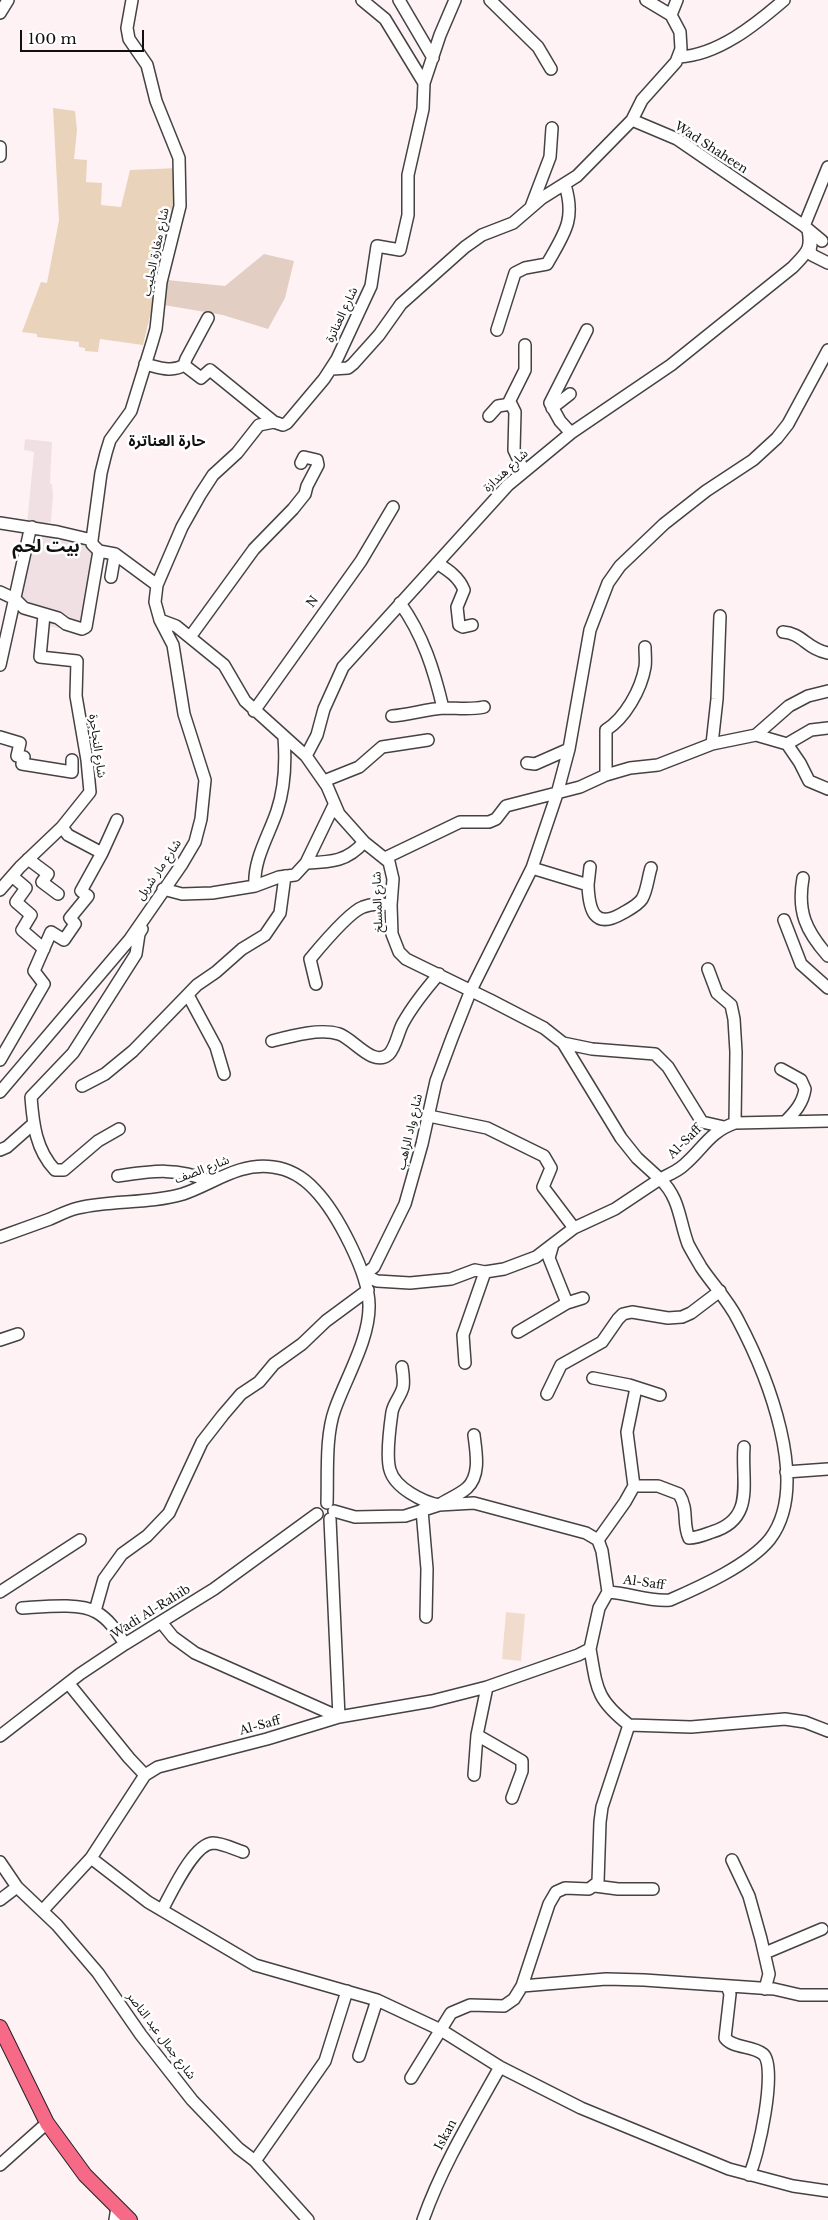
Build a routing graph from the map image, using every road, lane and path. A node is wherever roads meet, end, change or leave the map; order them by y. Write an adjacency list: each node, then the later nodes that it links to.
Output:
1 (8, 0): 11 (street)
2 (132, 0): 33 (street, شارع مغارة الحليب)
3 (362, 0): 15 (street)
4 (399, 0): 13 (street)
5 (455, 0): 13 (street)
6 (490, 0): 14 (street)
7 (646, 0): 10 (street)
8 (677, 0): 10 (street)
9 (784, 0): 12 (street)
10 (667, 12): 12 (street)
11 (0, 13)
12 (679, 57): 16 (street)
13 (433, 58): 15 (street)
14 (551, 69)
15 (424, 83): 35 (street, شارع العناترة)
16 (632, 120): 21 (street); 23 (street, Wad Shaheen)
17 (552, 128): 22 (street)
18 (0, 148): 19 (street)
19 (0, 156)
20 (828, 167): 23 (street)
21 (565, 185): 22 (street); 29 (street)
22 (531, 207): 35 (street)
23 (806, 228): 24 (street, Wad Shaheen); 25 (street)
24 (826, 243): 25 (street)
25 (810, 247): 26 (street); 27 (street, شارع هندازة)
26 (822, 260): 27 (street, شارع هندازة)
27 (792, 267): 41 (street, شارع هندازة)
28 (208, 318): 34 (street)
29 (497, 330)
30 (587, 330): 38 (street)
31 (526, 345): 37 (street)
32 (828, 350): 77 (street, شارع واد الراهب)
33 (145, 364): 34 (street); 47 (street, شارع مغارة الحليب)
34 (184, 365): 40 (street)
35 (332, 369): 40 (street, شارع العناترة)
36 (570, 394): 38 (street)
37 (508, 404): 39 (street); 43 (street)
38 (552, 408): 41 (street)
39 (489, 416)
40 (274, 422): 52 (street, شارع العناترة)
41 (571, 433): 43 (street, شارع هندازة)
42 (301, 463): 61 (street)
43 (524, 471): 50 (street, شارع هندازة)
44 (393, 507): 68 (street, N)
45 (0, 523): 46 (street)
46 (32, 527): 47 (street); 54 (street)
47 (92, 540): 48 (street)
48 (99, 550): 49 (street); 56 (street)
49 (115, 554): 51 (street); 52 (street)
50 (437, 563): 55 (street, شارع هندازة); 59 (street)
51 (111, 576)
52 (157, 585): 58 (street, شارع مار شربل)
53 (0, 592): 54 (street)
54 (15, 599): 56 (street); 64 (street)
55 (400, 603): 67 (street); 78 (street, شارع هندازة)
56 (44, 615): 87 (street, شارع النجاجرة)
57 (720, 616): 75 (street)
58 (160, 620): 61 (street, شارع المسلخ); 101 (street, شارع مار شربل)
59 (472, 625)
60 (783, 632): 63 (street)
61 (190, 637): 68 (street, شارع المسلخ)
62 (645, 647): 81 (street)
63 (828, 653)
64 (1, 660)
65 (828, 691): 71 (street)
66 (484, 707): 67 (street)
67 (443, 708): 69 (street)
68 (254, 712): 73 (street, شارع المسلخ)
69 (392, 716)
70 (828, 728): 76 (street)
71 (756, 735): 75 (street); 76 (street)
72 (0, 737): 79 (street)
73 (284, 737): 78 (street, شارع المسلخ); 100 (street)
74 (428, 740): 82 (street)
75 (712, 744): 81 (street)
76 (787, 744): 83 (street)
77 (568, 749): 80 (street); 84 (street, شارع واد الراهب)
78 (306, 756): 82 (street, شارع المسلخ)
79 (72, 760)
80 (526, 763)
81 (606, 775): 84 (street)
82 (324, 781): 85 (street, شارع المسلخ)
83 (828, 788)
84 (556, 794): 90 (street); 94 (street, شارع واد الراهب)
85 (334, 805): 88 (street, شارع المسلخ); 92 (street)
86 (117, 820): 89 (street)
87 (62, 827): 89 (street); 91 (street, شارع النجاجرة)
88 (364, 842): 90 (street, شارع المسلخ); 92 (street)
89 (102, 854): 107 (street)
90 (385, 858): 104 (street, شارع المسلخ)
91 (24, 863): 96 (street, شارع النجاجرة); 103 (street)
92 (306, 863): 97 (street)
93 (590, 867): 99 (street)
94 (532, 868): 99 (street); 113 (street, شارع واد الراهب)
95 (651, 868): 99 (street)
96 (12, 876): 102 (street, شارع النجاجرة); 107 (street)
97 (285, 876): 100 (street); 114 (street)
98 (803, 878): 108 (street)
99 (588, 884)
100 (255, 886): 101 (street)
101 (163, 889): 105 (street, شارع مار شربل)
102 (0, 890)
103 (58, 894)
104 (391, 905): 110 (street, شارع المسلخ); 111 (street)
105 (151, 907): 121 (street, شارع مار شربل); 125 (street)
106 (784, 920): 112 (street)
107 (44, 948): 117 (street)
108 (828, 956)
109 (708, 969): 126 (street)
110 (439, 974): 113 (street, شارع المسلخ); 115 (street)
111 (316, 984)
112 (828, 988)
113 (471, 990): 116 (street, شارع المسلخ); 122 (street, شارع واد الراهب)
114 (188, 995): 119 (street); 120 (street)
115 (272, 1041)
116 (563, 1043): 126 (street); 130 (street, شارع المسلخ)
117 (0, 1060)
118 (781, 1069): 124 (street)
119 (224, 1074)
120 (82, 1086)
121 (0, 1092)
122 (429, 1116): 132 (street); 138 (street, شارع واد الراهب)
123 (828, 1121): 124 (street)
124 (786, 1122): 126 (street)
125 (33, 1124): 127 (street); 128 (street)
126 (729, 1125): 130 (street, Al-Saff)
127 (119, 1129)
128 (0, 1150)
129 (118, 1176): 131 (street)
130 (660, 1179): 132 (street); 140 (street, Al-Saff)
131 (209, 1181): 133 (street, شارع الصف); 138 (street, شارع الصف)
132 (574, 1228): 134 (street)
133 (0, 1237)
134 (554, 1243): 135 (street); 136 (street)
135 (536, 1257): 136 (street); 137 (street)
136 (549, 1258): 142 (street)
137 (485, 1272): 138 (street); 146 (street)
138 (364, 1275): 139 (street)
139 (368, 1290): 159 (street); 165 (street)
140 (720, 1290): 150 (street); 155 (street, Al-Saff)
141 (583, 1298): 142 (street)
142 (567, 1303): 143 (street)
143 (518, 1332)
144 (18, 1334): 145 (street)
145 (0, 1340)
146 (465, 1363)
147 (402, 1367): 157 (street)
148 (593, 1378): 149 (street)
149 (636, 1388): 151 (street); 156 (street)
150 (547, 1394)
151 (660, 1395)
152 (474, 1435): 157 (street)
153 (744, 1447): 156 (street)
154 (828, 1469): 155 (street)
155 (786, 1472): 163 (street, Al-Saff)
156 (634, 1486): 161 (street)
157 (439, 1505): 158 (street, Wadi Al-Rahib); 161 (street)
158 (422, 1510): 159 (street, Wadi Al-Rahib); 166 (street)
159 (331, 1511): 167 (street, Wadi Al-Rahib); 172 (street)
160 (80, 1540): 162 (street)
161 (598, 1540): 163 (street)
162 (0, 1592)
163 (608, 1592): 169 (street, Al-Saff)
164 (22, 1608): 165 (street)
165 (95, 1612): 168 (street)
166 (426, 1617)
167 (160, 1622): 168 (street, Wadi Al-Rahib); 172 (street)
168 (125, 1644): 170 (street, Wadi Al-Rahib)
169 (590, 1649): 171 (street, Al-Saff); 173 (street)
170 (69, 1684): 176 (street, Wadi Al-Rahib); 177 (street)
171 (487, 1687): 172 (street, Al-Saff); 175 (street)
172 (339, 1717): 177 (street, Al-Saff)
173 (629, 1725): 174 (street); 184 (street)
174 (828, 1731)
175 (477, 1735): 178 (street); 179 (street)
176 (0, 1736)
177 (145, 1775): 181 (street)
178 (474, 1775)
179 (512, 1798)
180 (243, 1852): 189 (street)
181 (90, 1858): 188 (street); 189 (street)
182 (732, 1860): 191 (street)
183 (0, 1862): 185 (street, شارع جمال عبد الناصر)
184 (595, 1886): 186 (street); 193 (street)
185 (17, 1887): 187 (street); 188 (street, شارع جمال عبد الناصر)
186 (652, 1889)
187 (0, 1900)
188 (43, 1910): 206 (street, شارع جمال عبد الناصر)
189 (162, 1910): 197 (street)
190 (822, 1929): 191 (street)
191 (765, 1953): 192 (street)
192 (769, 1974): 195 (street); 196 (street)
193 (522, 1986): 194 (street); 201 (street)
194 (727, 1986): 195 (street); 208 (street)
195 (765, 1988): 196 (street)
196 (778, 1990): 198 (street)
197 (347, 1991): 199 (street); 206 (street)
198 (828, 1995)
199 (377, 2000): 201 (street); 202 (street)
200 (0, 2027): 205 (main road)
201 (441, 2030): 203 (street); 204 (street)
202 (359, 2056)
203 (500, 2066): 208 (street); 213 (street, Iskan)
204 (411, 2078)
205 (47, 2123): 207 (street); 210 (main road)
206 (255, 2162): 212 (street, شارع جمال عبد الناصر)
207 (0, 2165)
208 (748, 2175): 209 (street)
209 (828, 2191)
210 (116, 2214): 211 (main road)
211 (130, 2220)
212 (308, 2220)
213 (423, 2220)

